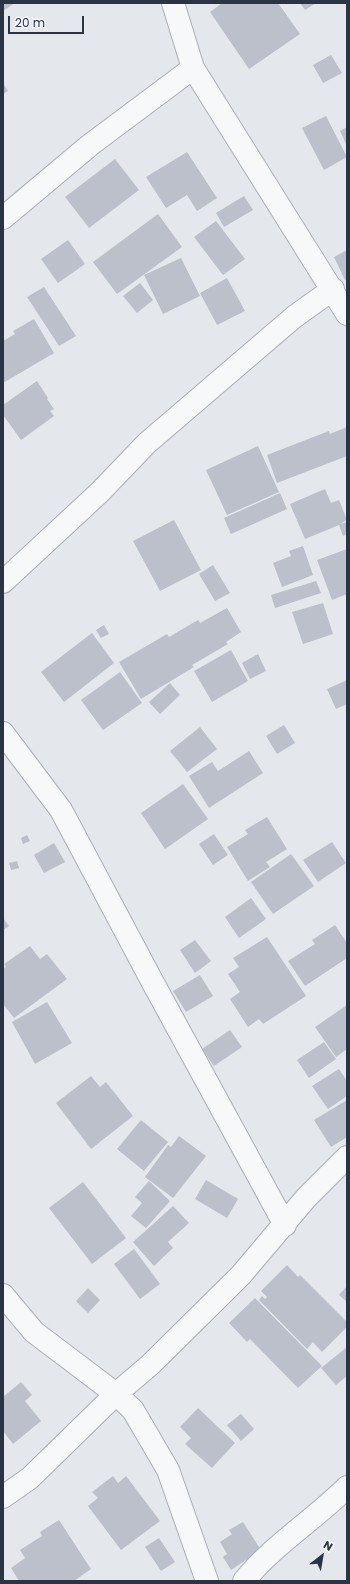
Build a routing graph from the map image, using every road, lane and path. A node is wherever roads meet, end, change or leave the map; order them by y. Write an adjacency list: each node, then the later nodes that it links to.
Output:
1 (173, 3): 2 (street)
2 (193, 68): 3 (street); 4 (street)
3 (3, 218)
4 (333, 290): 5 (street); 6 (street)
5 (347, 314)
6 (3, 582)
7 (3, 733): 9 (street)
8 (347, 1157): 9 (street)
9 (285, 1225): 11 (street)
10 (3, 1295): 11 (street)
11 (116, 1394): 13 (street); 14 (street)
12 (347, 1487): 15 (street)
13 (3, 1497)
14 (207, 1581)
15 (244, 1581)

